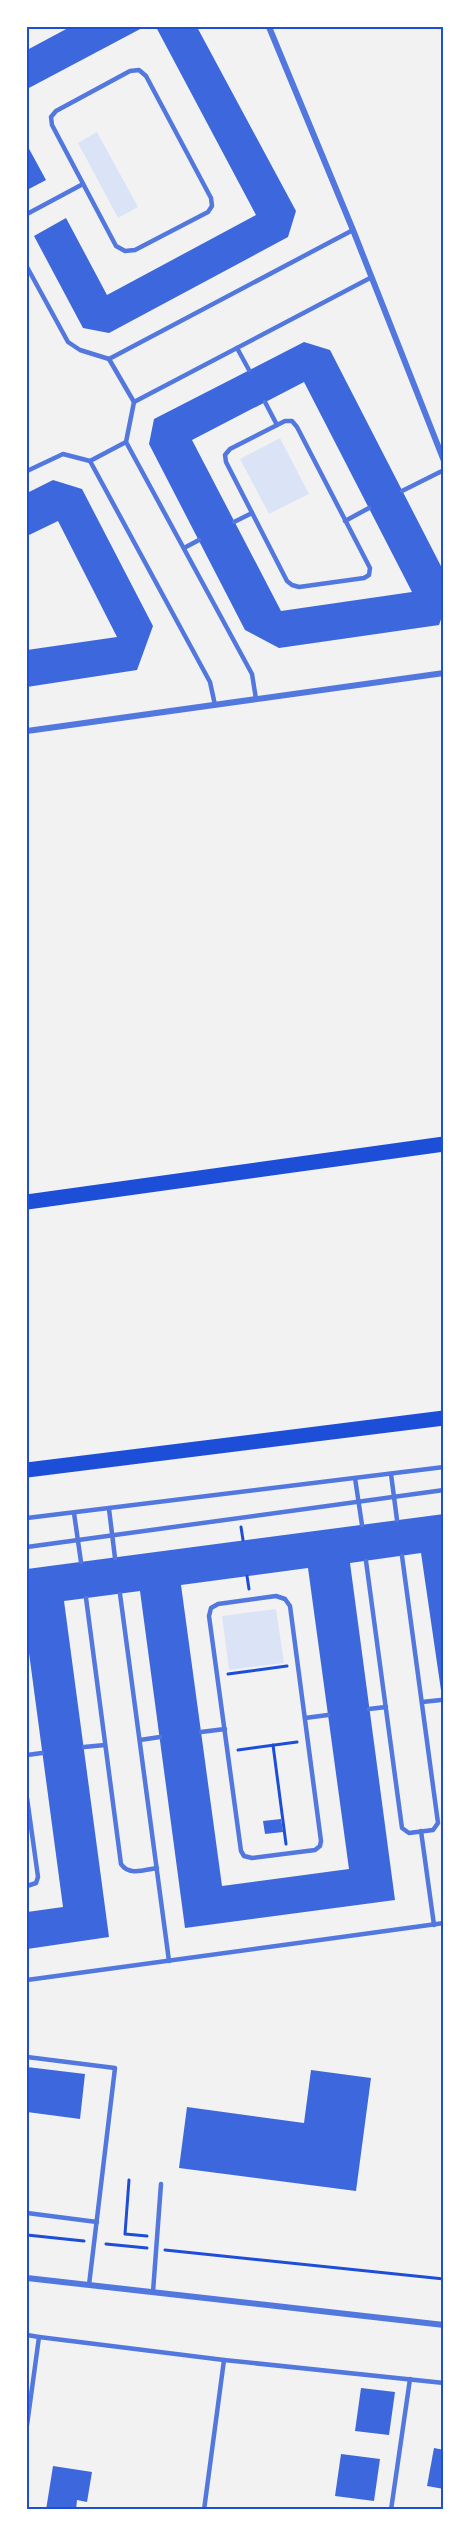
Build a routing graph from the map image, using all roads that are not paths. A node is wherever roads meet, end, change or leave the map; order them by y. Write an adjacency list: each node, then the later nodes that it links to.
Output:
1 (269, 27): 4 (street)
2 (83, 184): 2 (lane); 3 (lane)
3 (27, 214)
4 (354, 230): 6 (street); 8 (lane)
5 (27, 267): 8 (lane)
6 (372, 277): 7 (lane); 15 (street)
7 (237, 348): 9 (lane); 10 (lane)
8 (109, 359): 10 (lane)
9 (249, 370)
10 (135, 402): 13 (lane)
11 (265, 402): 12 (lane)
12 (277, 425): 20 (lane); 21 (lane)
13 (126, 442): 14 (lane); 24 (lane)
14 (90, 461): 17 (lane); 27 (lane)
15 (444, 461)
16 (444, 470): 18 (lane)
17 (27, 471)
18 (402, 491)
19 (369, 508): 21 (lane)
20 (252, 513): 21 (lane); 22 (lane)
21 (345, 521)
22 (234, 522)
23 (199, 540): 24 (lane)
24 (183, 548): 26 (lane)
25 (444, 673): 26 (street)
26 (256, 699): 27 (street)
27 (214, 705): 28 (street)
28 (27, 731)
29 (444, 1144): 30 (main road)
30 (27, 1202)
31 (444, 1418): 33 (main road)
32 (444, 1467): 34 (lane)
33 (27, 1470)
34 (391, 1474): 35 (lane); 37 (lane)
35 (355, 1478): 38 (lane); 39 (lane)
36 (444, 1490): 37 (lane)
37 (394, 1497): 38 (lane); 42 (lane)
38 (358, 1502): 43 (lane); 44 (lane)
39 (109, 1509): 40 (lane); 44 (lane)
40 (74, 1513): 41 (lane); 45 (lane)
41 (27, 1518)
42 (397, 1520)
43 (362, 1525)
44 (112, 1535): 45 (lane); 48 (lane)
45 (78, 1540): 46 (lane); 50 (lane)
46 (27, 1547)
47 (402, 1556): 54 (lane)
48 (115, 1558)
49 (366, 1561): 55 (lane)
50 (81, 1562)
51 (120, 1594): 62 (lane)
52 (86, 1598): 63 (lane)
53 (441, 1700): 54 (lane)
54 (422, 1702): 68 (lane)
55 (386, 1707): 56 (lane); 68 (lane)
56 (369, 1709)
57 (328, 1715): 58 (lane)
58 (304, 1718): 59 (lane); 59 (lane)
59 (225, 1729): 60 (lane)
60 (201, 1732)
61 (159, 1737): 62 (lane)
62 (140, 1740): 69 (lane)
63 (105, 1744): 64 (lane); 69 (lane)
64 (84, 1747)
65 (42, 1753): 66 (lane)
66 (27, 1755)
67 (27, 1798): 70 (lane)
68 (421, 1831): 72 (lane)
69 (157, 1868): 73 (lane)
70 (27, 1886)
71 (444, 1923): 72 (lane)
72 (434, 1925): 73 (lane)
73 (169, 1961): 74 (lane)
74 (27, 1980)
75 (27, 2057): 78 (lane)
76 (161, 2184): 81 (lane)
77 (27, 2214): 78 (lane)
78 (97, 2222): 80 (lane)
79 (27, 2278): 80 (street)
80 (89, 2285): 81 (street)
81 (153, 2292): 82 (street)
82 (444, 2325)
83 (27, 2335): 84 (lane)
84 (39, 2337): 85 (lane); 88 (lane)
85 (224, 2360): 86 (lane); 89 (lane)
86 (410, 2379): 87 (lane); 90 (lane)
87 (444, 2383)
88 (27, 2425)
89 (204, 2510)
90 (391, 2510)

